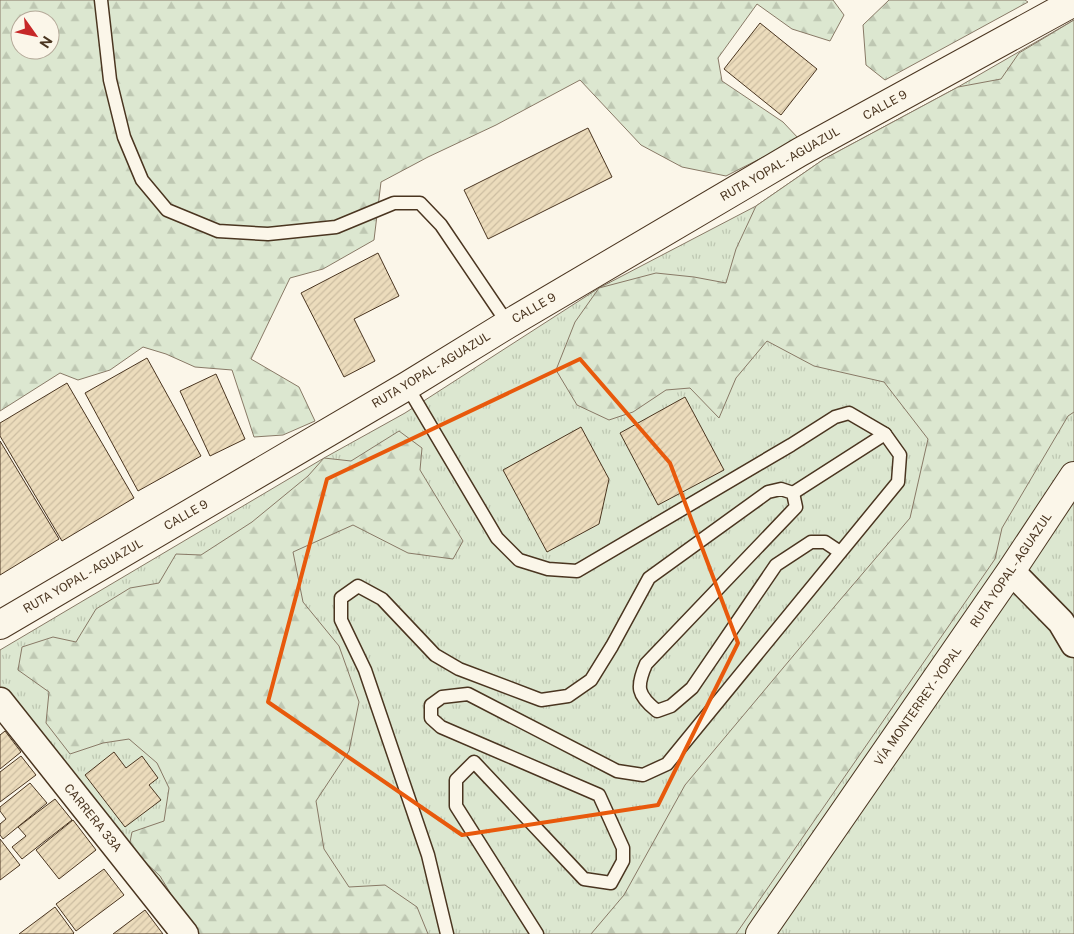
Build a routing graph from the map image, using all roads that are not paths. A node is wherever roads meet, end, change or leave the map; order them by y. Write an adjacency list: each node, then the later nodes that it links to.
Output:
1 (101, 0): 3 (lane)
2 (1074, 2): 3 (lane, RUTA YOPAL - AGUAZUL)
3 (508, 324): 4 (lane, RUTA YOPAL - AGUAZUL)
4 (407, 386): 5 (lane); 10 (lane, RUTA YOPAL - AGUAZUL)
5 (886, 434): 7 (lane); 8 (lane)
6 (1074, 476): 9 (lane, RUTA YOPAL - AGUAZUL)
7 (794, 493): 8 (lane); 14 (lane)
8 (840, 552): 15 (lane)
9 (1011, 572): 11 (street); 16 (lane, RUTA YOPAL - AGUAZUL)
10 (0, 625)
11 (1074, 644)
12 (0, 701): 13 (street, CARRERA 33A)
13 (185, 934)
14 (447, 934)
15 (537, 934)
16 (760, 934)

